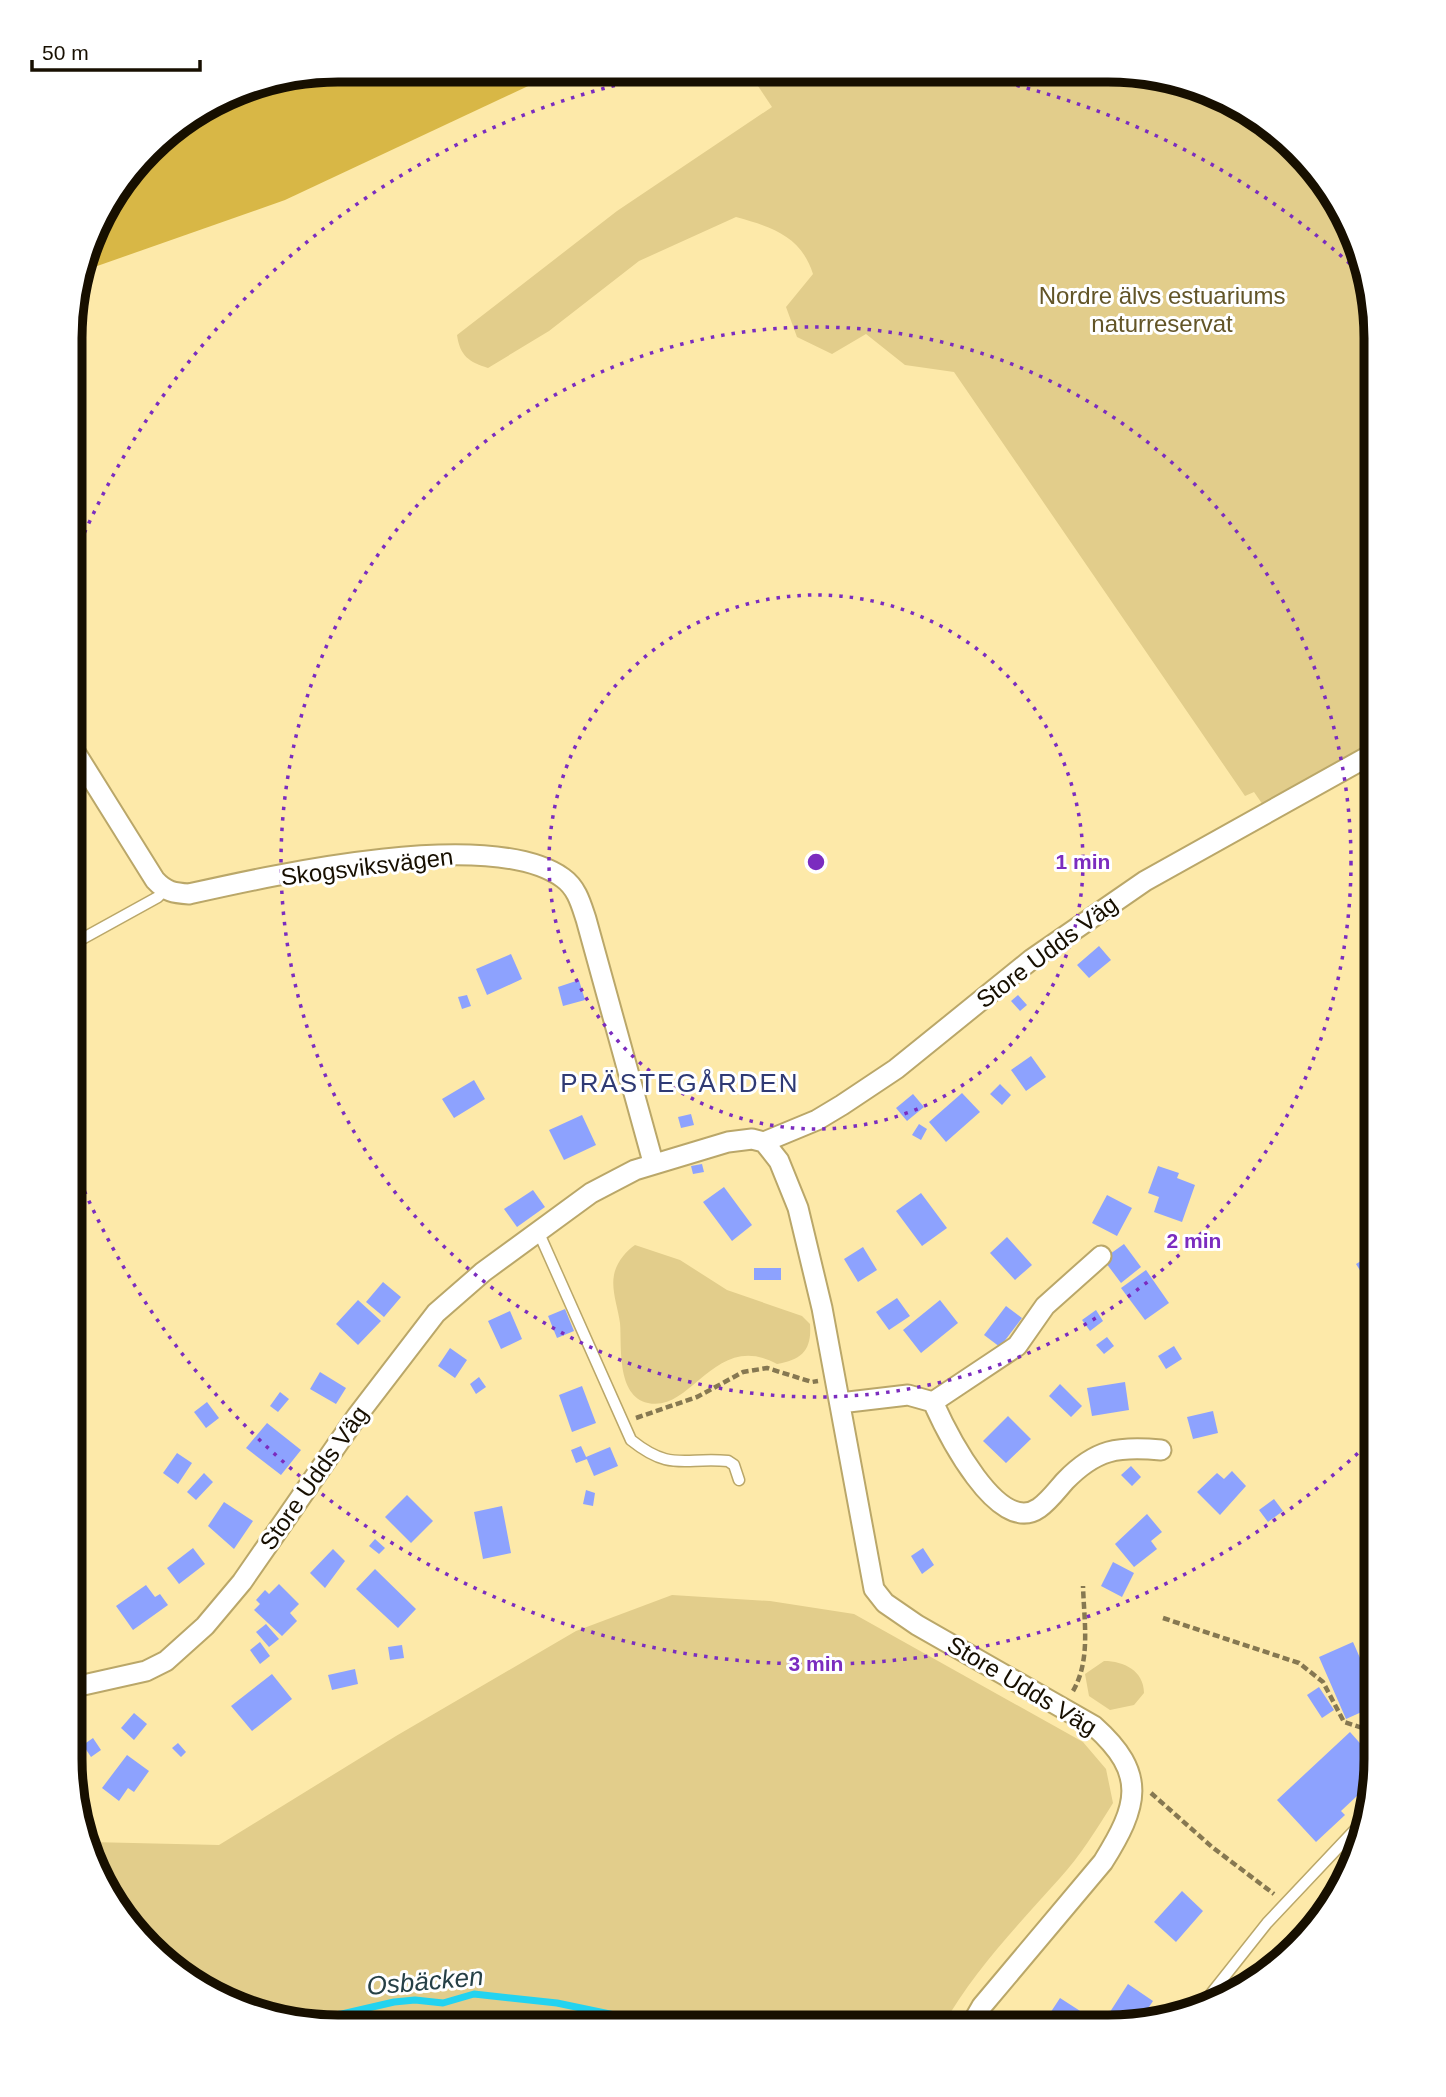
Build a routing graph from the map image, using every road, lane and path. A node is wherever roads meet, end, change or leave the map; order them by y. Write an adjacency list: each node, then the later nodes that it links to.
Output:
1 (1364, 759): 5 (street, Store Udds Väg)
2 (82, 763): 3 (street)
3 (164, 890): 4 (lane); 6 (street, Skogsviksvägen)
4 (82, 940)
5 (764, 1142): 6 (street, Store Udds Väg); 11 (street, Store Udds Väg)
6 (653, 1163): 7 (street, Store Udds Väg)
7 (538, 1231): 12 (lane); 17 (street, Store Udds Väg)
8 (1101, 1256): 10 (street)
9 (812, 1382): 12 (path)
10 (933, 1402): 11 (street); 13 (street)
11 (840, 1403): 24 (street, Store Udds Väg)
12 (622, 1423): 14 (lane)
13 (1161, 1450)
14 (739, 1480)
15 (1083, 1586): 18 (path)
16 (1163, 1618): 19 (path)
17 (82, 1685)
18 (1072, 1693)
19 (1364, 1728)
20 (1152, 1794): 22 (path)
21 (1353, 1832): 22 (lane)
22 (1285, 1904): 23 (lane)
23 (1213, 1992)
24 (977, 2015)

